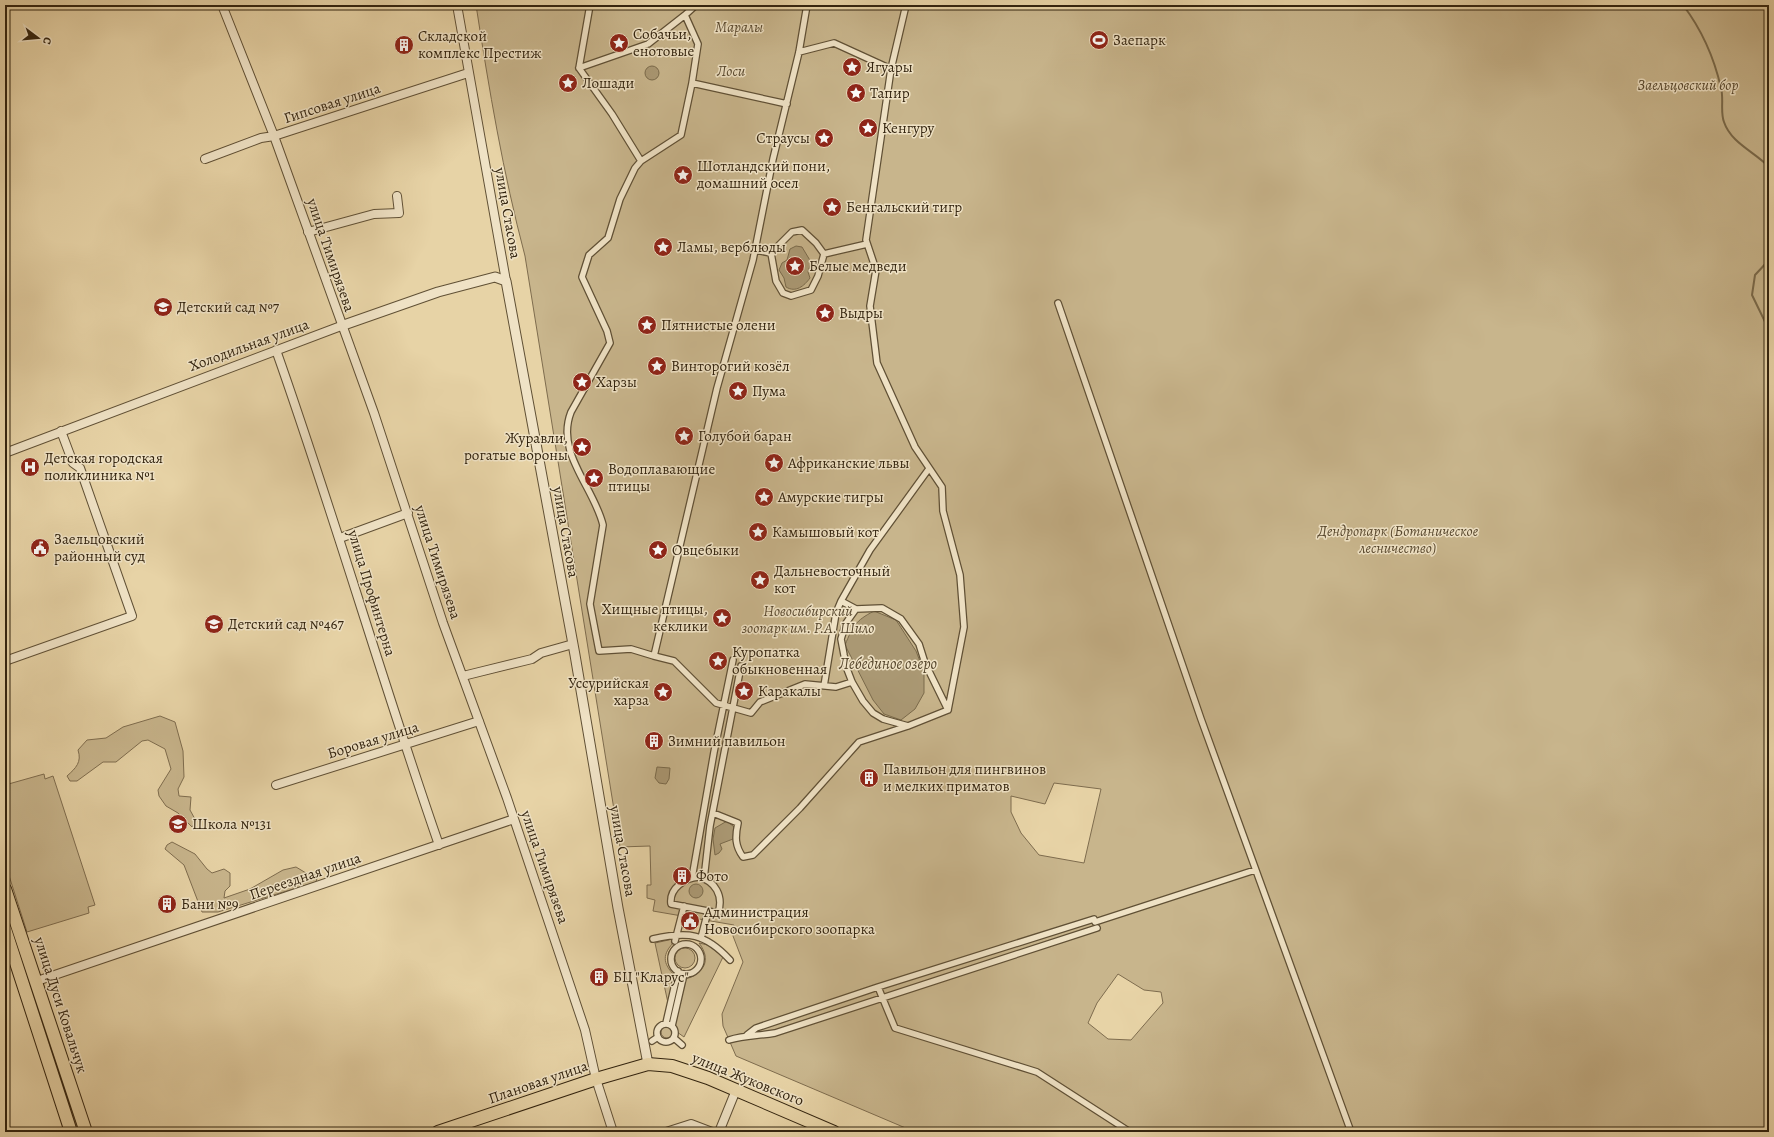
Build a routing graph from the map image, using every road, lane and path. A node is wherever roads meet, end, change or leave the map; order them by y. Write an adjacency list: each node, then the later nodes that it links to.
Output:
1 (222, 5): 14 (street, улица Тимирязева)
2 (457, 5): 11 (street, улица Стасова)
3 (590, 5): 9 (street)
4 (696, 5): 7 (street)
5 (807, 5): 8 (street)
6 (906, 5): 10 (street)
7 (684, 15): 9 (street); 12 (street)
8 (799, 52): 10 (street); 13 (street)
9 (579, 68): 16 (street)
10 (891, 69): 19 (street)
11 (468, 73): 14 (street, Гипсовая улица); 23 (street, улица Стасова)
12 (692, 83): 13 (street); 16 (street)
13 (786, 104): 20 (street)
14 (274, 136): 15 (street, Гипсовая улица); 18 (street, улица Тимирязева)
15 (206, 159)
16 (641, 161): 35 (street)
17 (397, 196): 18 (street)
18 (308, 232): 25 (street, улица Тимирязева)
19 (867, 244): 22 (street); 29 (street)
20 (755, 250): 21 (street); 35 (street)
21 (771, 253): 22 (street); 22 (street)
22 (824, 254)
23 (506, 281): 25 (street, Холодильная улица); 34 (street, улица Стасова)
24 (1058, 302): 52 (street)
25 (342, 326): 26 (street, Холодильная улица); 30 (street, улица Тимирязева)
26 (276, 350): 27 (street, Холодильная улица); 31 (street, улица Профинтерна)
27 (61, 431): 28 (street, Холодильная улица); 37 (street)
28 (5, 453)
29 (928, 470): 32 (street); 44 (street)
30 (408, 513): 31 (street); 39 (street, улица Тимирязева)
31 (340, 538): 47 (street, улица Профинтерна)
32 (841, 601): 33 (street); 41 (street)
33 (856, 609): 40 (street); 44 (street)
34 (573, 644): 39 (street); 80 (street, улица Стасова)
35 (654, 656): 42 (street)
36 (733, 660): 42 (street)
37 (5, 661)
38 (741, 666): 43 (street)
39 (463, 676): 45 (street, улица Тимирязева)
40 (852, 682): 41 (street); 46 (street)
41 (824, 686): 43 (street)
42 (724, 706): 43 (street); 53 (street)
43 (732, 709): 49 (street)
44 (948, 710): 46 (street)
45 (479, 721): 47 (street, Боровая улица); 50 (street, улица Тимирязева)
46 (908, 726): 49 (street)
47 (404, 745): 48 (street, Боровая улица); 51 (street, улица Профинтерна)
48 (276, 785)
49 (713, 814): 54 (street)
50 (514, 820): 51 (street, Переездная улица); 81 (street, улица Тимирязева)
51 (439, 845): 69 (street, Переездная улица)
52 (1255, 870): 58 (street); 92 (street)
53 (692, 878): 54 (street); 56 (street)
54 (704, 879): 57 (street)
55 (5, 889): 69 (main road, улица Дуси Ковальчук)
56 (684, 906): 57 (street); 60 (street)
57 (707, 914): 62 (street)
58 (1096, 923): 70 (street); 71 (street)
59 (5, 929): 83 (main road, улица Дуси Ковальчук)
60 (677, 934): 61 (street); 63 (street); 64 (street)
61 (691, 935): 62 (street); 65 (street)
62 (701, 938): 66 (street)
63 (653, 939)
64 (675, 941)
65 (688, 944): 67 (street); 68 (street)
66 (730, 960)
67 (678, 971): 68 (street); 72 (street)
68 (684, 974): 73 (street)
69 (37, 981): 84 (main road, улица Дуси Ковальчук)
70 (878, 987): 71 (street); 74 (street)
71 (881, 997): 74 (street); 91 (street)
72 (666, 1023): 73 (street); 75 (street)
73 (672, 1026): 76 (street)
74 (747, 1035): 77 (street)
75 (658, 1037): 76 (street); 78 (street)
76 (674, 1038): 79 (street)
77 (729, 1040)
78 (652, 1041)
79 (682, 1045)
80 (648, 1064): 81 (main road, Плановая улица); 82 (main road, улица Жуковского)
81 (596, 1079): 85 (main road, Плановая улица); 86 (street, улица Тимирязева)
82 (736, 1090): 89 (street); 90 (main road, улица Жуковского)
83 (72, 1132)
84 (86, 1132)
85 (438, 1132)
86 (612, 1132)
87 (666, 1132): 88 (street)
88 (712, 1132)
89 (719, 1132)
90 (834, 1132)
91 (1130, 1132)
92 (1351, 1132)

